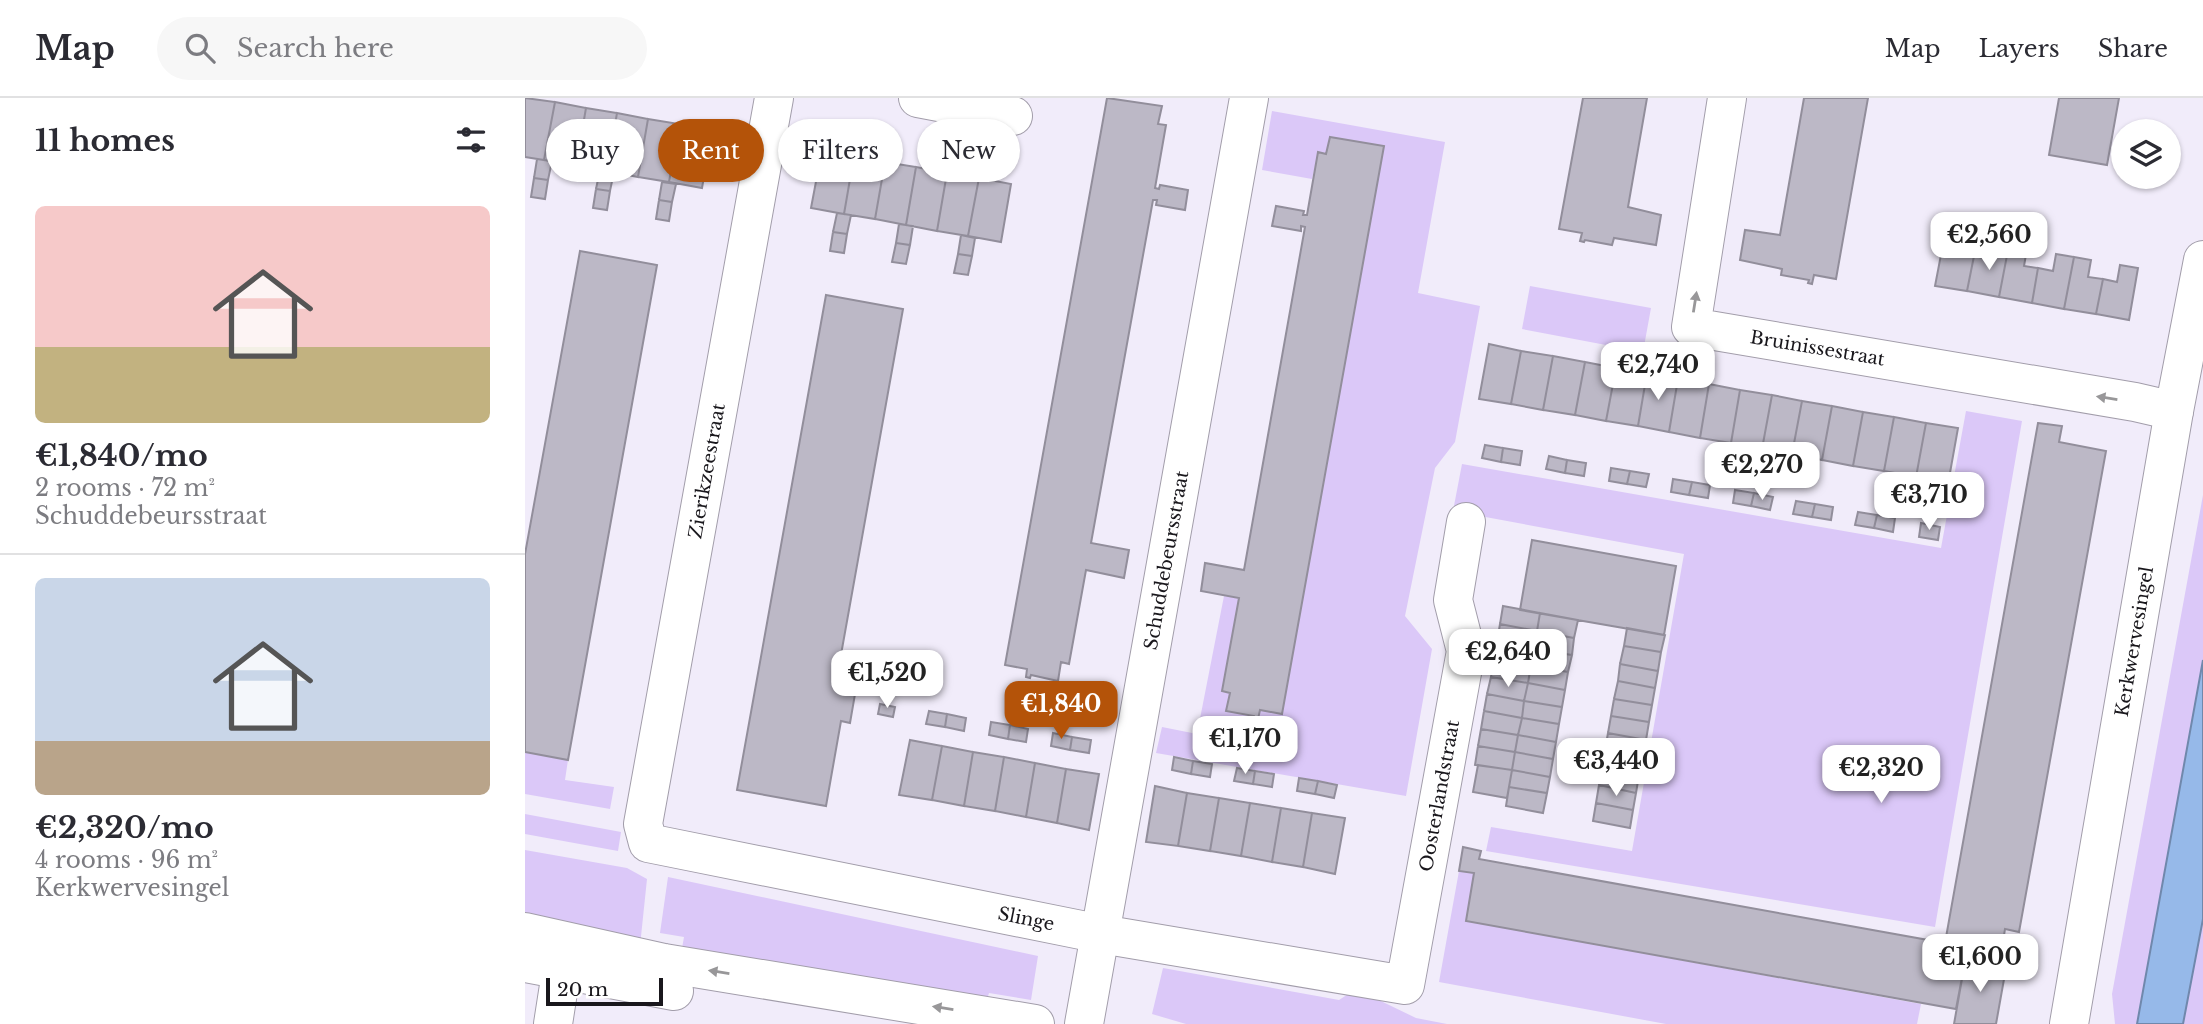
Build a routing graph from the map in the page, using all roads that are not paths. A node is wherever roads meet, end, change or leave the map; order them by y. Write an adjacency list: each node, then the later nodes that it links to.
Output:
1 (774, 98): 9 (street, Zierikzeestraat)
2 (918, 98): 5 (street)
3 (1249, 98): 11 (street, Schuddebeursstraat)
4 (1727, 98): 7 (street, Bruinissestraat, one-way to 4)
5 (1013, 116)
6 (2203, 260): 7 (street, Kerkwervesingel)
7 (2174, 411): 18 (street, Kerkwervesingel)
8 (1466, 522): 13 (street, Oosterlandstraat)
9 (648, 843): 11 (street, Slinge)
10 (525, 932): 12 (street)
11 (1101, 934): 13 (street, Slinge); 17 (street, Schuddebeursstraat)
12 (551, 958): 14 (street); 15 (street); 16 (street, one-way to 12)
13 (1405, 985)
14 (553, 1024)
15 (876, 1024)
16 (1035, 1024)
17 (1084, 1024)
18 (2069, 1024)

